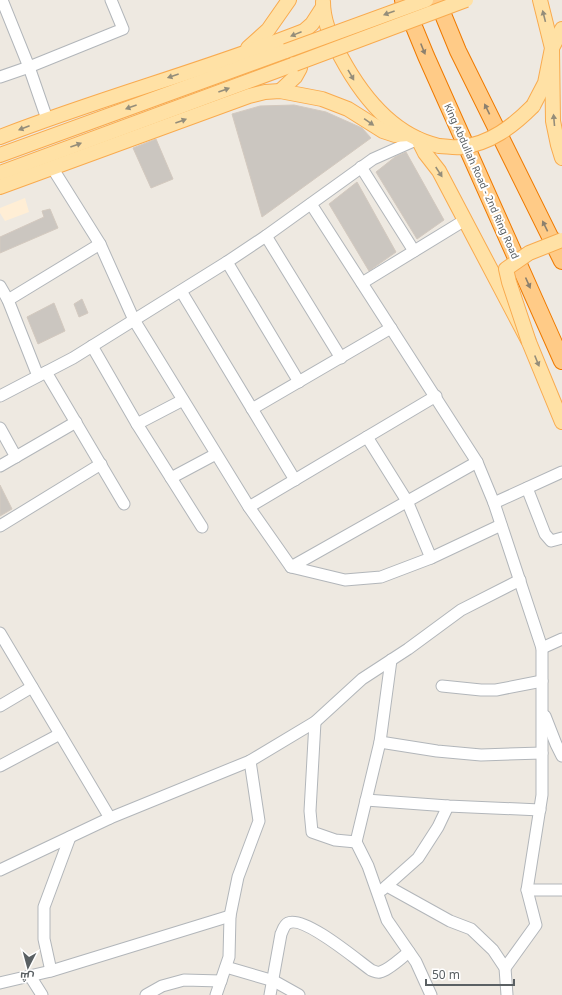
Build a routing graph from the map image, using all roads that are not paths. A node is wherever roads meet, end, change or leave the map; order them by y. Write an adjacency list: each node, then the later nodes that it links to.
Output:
1 (2, 0): 14 (street)
2 (111, 0): 14 (street)
3 (289, 0): 13 (main road)
4 (403, 0): 43 (highway, King Abdullah Road - 2nd Ring Road, one-way to 43)
5 (426, 0): 20 (main road, one-way to 20, bridge)
6 (437, 0): 32 (highway, one-way to 6)
7 (466, 0): 24 (main road, one-way to 7, bridge)
8 (540, 0): 12 (main road, one-way to 8)
9 (323, 4): 11 (main road, one-way to 11); 18 (main road, one-way to 18)
10 (562, 29): 12 (main road)
11 (263, 46): 13 (main road); 16 (main road)
12 (552, 48): 18 (main road, bridge); 21 (main road, one-way to 12)
13 (242, 53): 17 (main road, one-way to 17)
14 (29, 67): 15 (street); 17 (street)
15 (0, 77)
16 (280, 92): 18 (main road, one-way to 18); 23 (main road, one-way to 16)
17 (46, 119): 19 (main road, one-way to 19)
18 (413, 136): 22 (street); 27 (main road, one-way to 27)
19 (0, 137)
20 (0, 156)
21 (562, 158)
22 (362, 167): 26 (street); 31 (street)
23 (53, 169): 25 (main road); 30 (street)
24 (0, 173)
25 (0, 187)
26 (311, 204): 28 (street); 34 (street)
27 (465, 220): 31 (street); 40 (main road)
28 (266, 236): 33 (street); 42 (street)
29 (562, 240): 40 (main road, bridge)
30 (100, 244): 37 (street); 38 (street)
31 (414, 251): 34 (street)
32 (562, 261)
33 (227, 262): 36 (street); 45 (street)
34 (362, 283): 39 (street)
35 (0, 286): 37 (street)
36 (181, 291): 38 (street); 49 (street)
37 (6, 305): 44 (street)
38 (134, 320): 41 (street); 48 (street)
39 (391, 328): 42 (street); 47 (street)
40 (529, 342): 51 (main road, one-way to 51)
41 (92, 346): 44 (street); 52 (street)
42 (341, 358): 45 (street)
43 (562, 361)
44 (42, 374): 46 (street); 50 (street)
45 (299, 382): 49 (street)
46 (0, 396)
47 (436, 396): 54 (street); 57 (street)
48 (183, 400): 52 (street); 55 (street)
49 (252, 409): 62 (street)
50 (76, 422): 56 (street); 58 (street)
51 (562, 422)
52 (137, 424): 61 (street)
53 (0, 428): 56 (street)
54 (367, 437): 62 (street); 64 (street)
55 (216, 454): 61 (street); 67 (street)
56 (16, 457): 59 (street)
57 (477, 462): 64 (street); 65 (street)
58 (101, 464): 66 (street); 69 (street)
59 (0, 466)
60 (562, 472): 63 (street)
61 (171, 478): 70 (street)
62 (295, 480): 67 (street)
63 (527, 488): 65 (street); 71 (street)
64 (407, 501): 72 (street); 73 (street)
65 (494, 503): 68 (street)
66 (124, 504)
67 (249, 507): 73 (street)
68 (501, 525): 72 (street); 74 (street)
69 (0, 526)
70 (202, 527)
71 (562, 538)
72 (431, 558): 73 (street)
73 (291, 567)
74 (520, 580): 78 (street); 79 (street)
75 (0, 632): 77 (street)
76 (562, 639): 78 (street)
77 (3, 644): 82 (street)
78 (542, 648): 80 (street)
79 (391, 660): 85 (street); 87 (street)
80 (542, 681): 81 (street); 84 (street)
81 (442, 686)
82 (32, 687): 83 (street); 86 (street)
83 (0, 706)
84 (542, 710): 88 (street); 89 (street)
85 (315, 722): 90 (street); 97 (street)
86 (60, 734): 91 (street); 95 (street)
87 (380, 742): 88 (street); 92 (street)
88 (542, 753): 94 (street)
89 (562, 756)
90 (250, 761): 95 (street); 103 (street)
91 (0, 766)
92 (366, 800): 93 (street); 97 (street)
93 (448, 806): 94 (street); 99 (street)
94 (540, 810): 100 (street)
95 (110, 818): 96 (street)
96 (70, 837): 98 (street); 107 (street)
97 (356, 842): 102 (street)
98 (0, 870)
99 (387, 886): 102 (street); 106 (street)
100 (527, 890): 101 (street); 106 (street)
101 (562, 890)
102 (377, 895): 104 (street)
103 (230, 916): 105 (street); 107 (street)
104 (410, 952): 109 (street); 117 (street)
105 (226, 967): 109 (street); 110 (street)
106 (505, 968): 118 (street)
107 (51, 971): 108 (street)
108 (30, 976): 111 (street); 112 (street)
109 (274, 980): 115 (street); 116 (street)
110 (221, 981): 113 (street); 114 (street)
111 (0, 983)
112 (42, 995)
113 (146, 995)
114 (216, 995)
115 (270, 995)
116 (299, 995)
117 (431, 995)
118 (506, 995)

